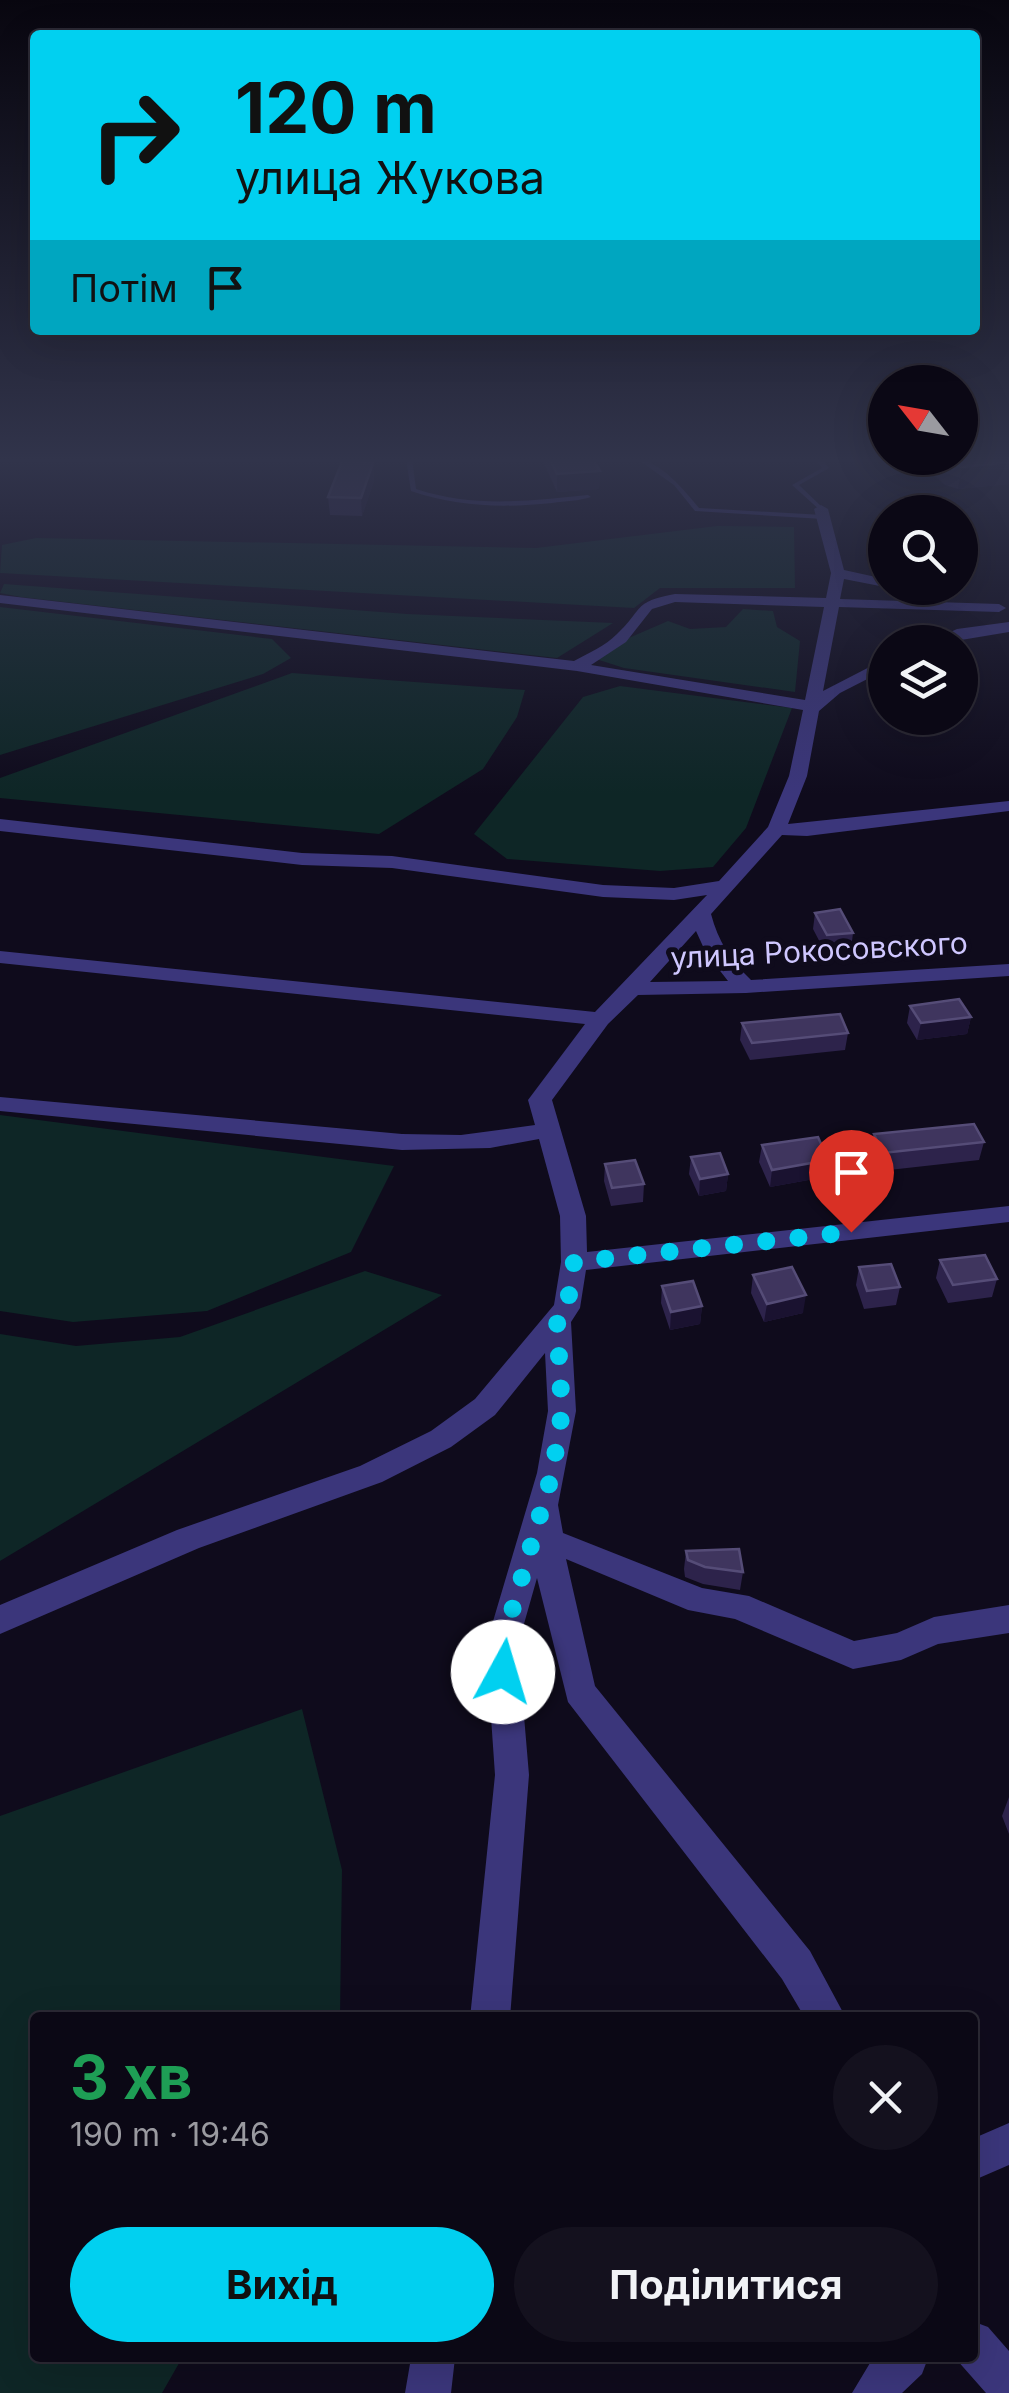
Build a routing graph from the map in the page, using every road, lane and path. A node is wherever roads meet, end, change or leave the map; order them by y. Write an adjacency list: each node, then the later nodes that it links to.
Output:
1 (838, 572): 2 (street); 4 (street)
2 (868, 579)
3 (0, 599): 9 (street)
4 (829, 603): 6 (street); 9 (street); 11 (street)
5 (978, 603): 6 (street)
6 (1004, 609)
7 (1009, 627): 8 (street)
8 (978, 631)
9 (577, 666): 11 (street)
10 (868, 673): 11 (street)
11 (814, 707): 14 (street)
12 (1009, 806): 14 (street)
13 (0, 824): 15 (street)
14 (777, 829): 15 (street)
15 (723, 886): 16 (street)
16 (700, 911): 19 (street); 20 (street)
17 (0, 957): 21 (street)
18 (1009, 970): 19 (street, улица Рокосовского)
19 (746, 987): 20 (street, улица Рокосовского)
20 (632, 989): 21 (street)
21 (600, 1019): 23 (street)
22 (0, 1104): 23 (street)
23 (549, 1129): 25 (street)
24 (1009, 1214): 25 (street)
25 (574, 1262): 26 (street)
26 (557, 1320): 27 (street); 30 (street)
27 (544, 1498): 28 (street); 31 (street)
28 (550, 1542): 29 (street); 32 (street)
29 (1009, 1618)
30 (0, 1620)
31 (491, 2012)
32 (824, 2012)
33 (1009, 2144): 34 (street)
34 (978, 2157)
35 (978, 2351): 38 (street)
36 (432, 2362): 39 (street)
37 (898, 2362): 40 (street)
38 (1009, 2385)
39 (428, 2393)
40 (876, 2393)

